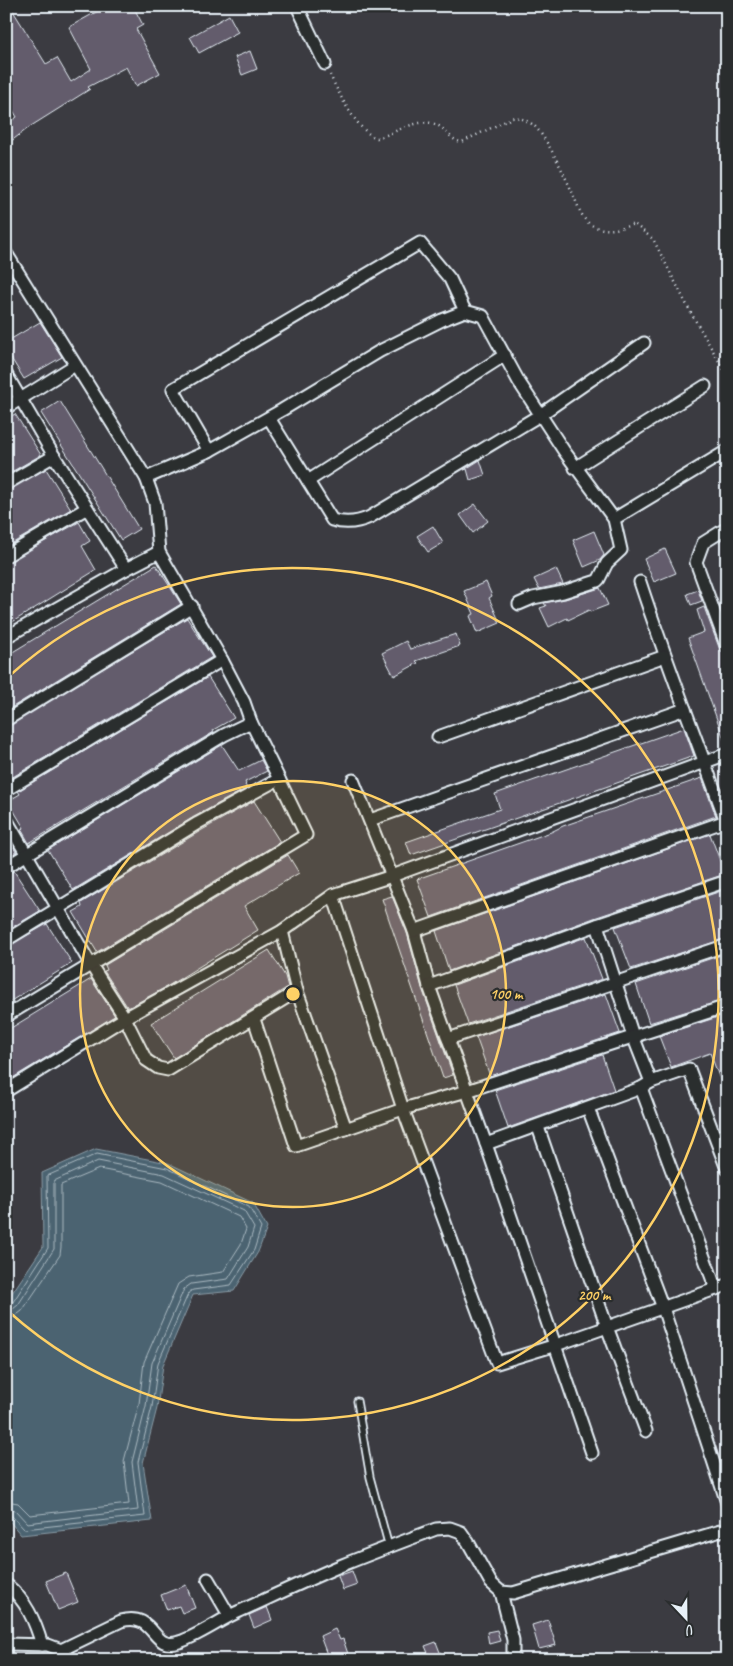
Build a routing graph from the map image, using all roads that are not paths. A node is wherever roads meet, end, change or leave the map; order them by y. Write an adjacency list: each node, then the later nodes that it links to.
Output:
1 (297, 6): 2 (street)
2 (325, 64)
3 (6, 253): 7 (street)
4 (465, 311): 6 (street); 13 (street); 14 (street)
5 (644, 344): 12 (street)
6 (505, 355): 12 (street); 19 (street)
7 (75, 366): 10 (street); 18 (street)
8 (6, 374): 10 (street)
9 (705, 386): 17 (street)
10 (22, 399): 11 (street); 16 (street)
11 (6, 408)
12 (540, 414): 17 (street); 19 (street)
13 (269, 418): 14 (street); 19 (street)
14 (209, 450): 18 (street)
15 (727, 451): 22 (street)
16 (54, 456): 20 (street); 21 (street)
17 (575, 468): 22 (street)
18 (146, 478): 24 (street)
19 (308, 481)
20 (6, 484)
21 (87, 508): 25 (street); 26 (street)
22 (614, 519): 28 (street)
23 (727, 528): 31 (street)
24 (159, 552): 26 (street); 29 (street)
25 (6, 556)
26 (126, 569): 30 (street)
27 (640, 582): 32 (street)
28 (519, 604)
29 (192, 606): 33 (street); 35 (street)
30 (6, 638)
31 (727, 647)
32 (665, 656): 34 (street); 37 (street)
33 (222, 660): 36 (street); 42 (street)
34 (685, 709): 39 (street); 44 (street)
35 (6, 720)
36 (251, 722): 40 (street); 46 (street)
37 (438, 737)
38 (727, 754): 39 (street)
39 (705, 761): 45 (street); 48 (street)
40 (279, 780): 51 (street); 57 (street)
41 (353, 780): 44 (street)
42 (6, 790)
43 (6, 819): 46 (street)
44 (370, 820): 48 (street)
45 (726, 823): 53 (street)
46 (28, 854): 47 (street); 51 (street)
47 (6, 868)
48 (392, 876): 50 (street); 53 (street)
49 (727, 881): 52 (street)
50 (333, 895): 54 (street); 70 (street)
51 (58, 909): 55 (street); 57 (street)
52 (597, 924): 58 (street); 59 (street)
53 (414, 931): 59 (street)
54 (282, 932): 60 (street); 63 (street)
55 (6, 940)
56 (727, 945): 58 (street)
57 (91, 965): 62 (street); 63 (street)
58 (615, 981): 65 (street); 66 (street)
59 (429, 986): 66 (street)
60 (297, 991): 64 (street); 73 (street)
61 (727, 1006): 65 (street)
62 (6, 1016)
63 (125, 1018): 64 (street); 68 (street)
64 (254, 1019): 73 (street)
65 (633, 1036): 67 (street); 69 (street)
66 (448, 1039): 69 (street)
67 (646, 1085): 71 (street); 75 (street); 77 (street)
68 (6, 1091)
69 (467, 1091): 70 (street); 74 (street)
70 (403, 1108): 73 (street); 80 (street)
71 (588, 1108): 72 (street); 78 (street)
72 (538, 1127): 74 (street); 79 (street)
73 (346, 1129)
74 (486, 1144): 80 (street)
75 (723, 1147): 76 (street)
76 (727, 1169)
77 (721, 1287): 78 (street)
78 (663, 1308): 79 (street); 84 (street)
79 (607, 1327): 80 (street); 82 (street)
80 (556, 1345): 83 (street)
81 (357, 1401): 86 (lane)
82 (646, 1431)
83 (592, 1453)
84 (727, 1503)
85 (727, 1529): 89 (street)
86 (389, 1547): 89 (street); 90 (street)
87 (208, 1578): 90 (street)
88 (6, 1584): 92 (street)
89 (501, 1592): 95 (street)
90 (229, 1615): 93 (street)
91 (6, 1644): 92 (street)
92 (42, 1645): 93 (street)
93 (60, 1650): 94 (street)
94 (71, 1660)
95 (513, 1660)

